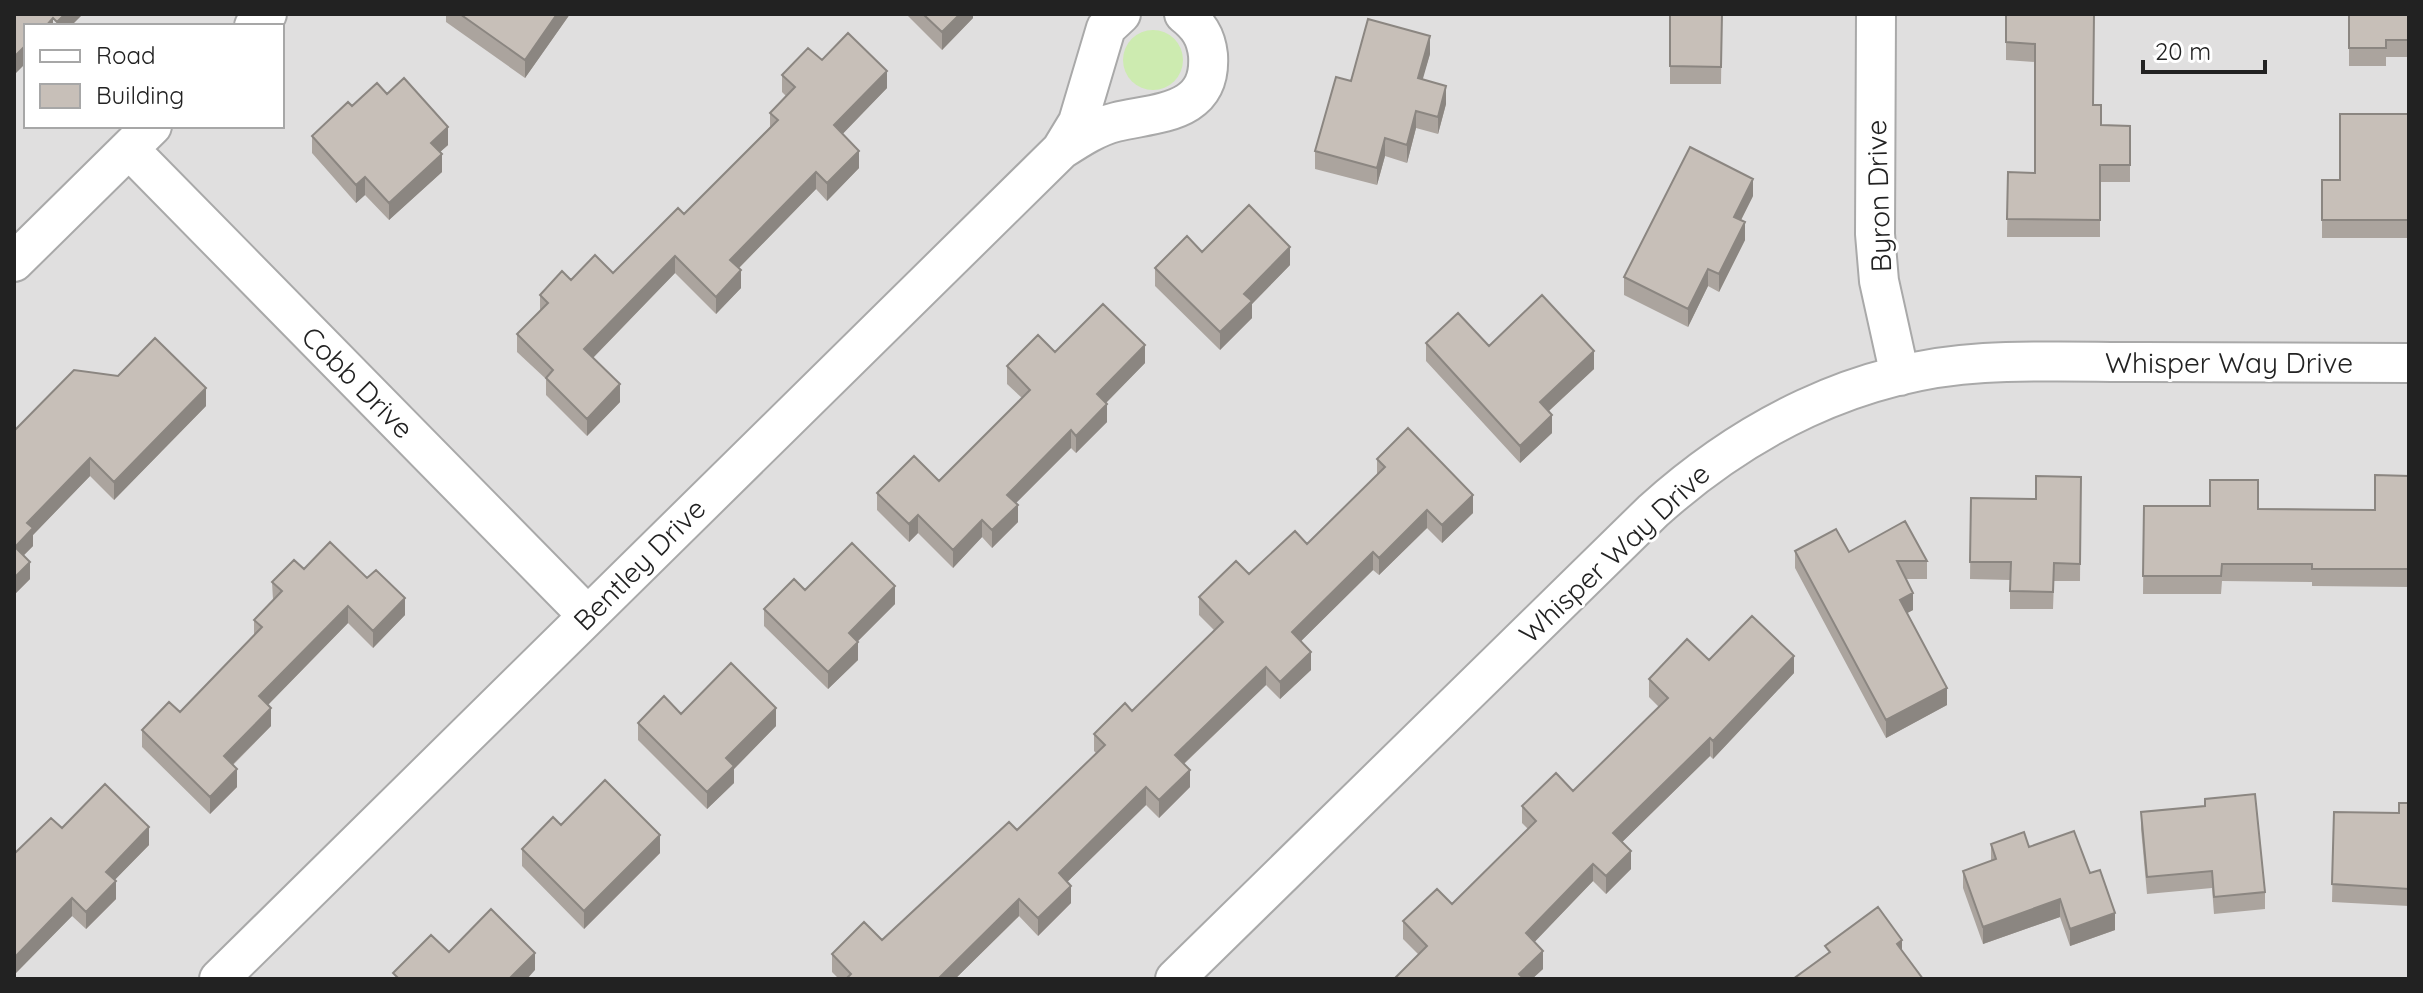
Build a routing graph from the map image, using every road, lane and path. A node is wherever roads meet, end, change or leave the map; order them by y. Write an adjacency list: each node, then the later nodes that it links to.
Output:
1 (1121, 14): 5 (street, Bentley Drive)
2 (1184, 14): 5 (street, Bentley Drive)
3 (1876, 14): 8 (street, Byron Drive)
4 (140, 138): 6 (street); 9 (street, Cobb Drive)
5 (1061, 150): 9 (street, Bentley Drive)
6 (14, 262)
7 (2409, 363): 8 (street, Whisper Way Drive)
8 (1900, 376): 11 (street, Whisper Way Drive)
9 (587, 615): 10 (street, Bentley Drive)
10 (219, 979)
11 (1175, 979)

